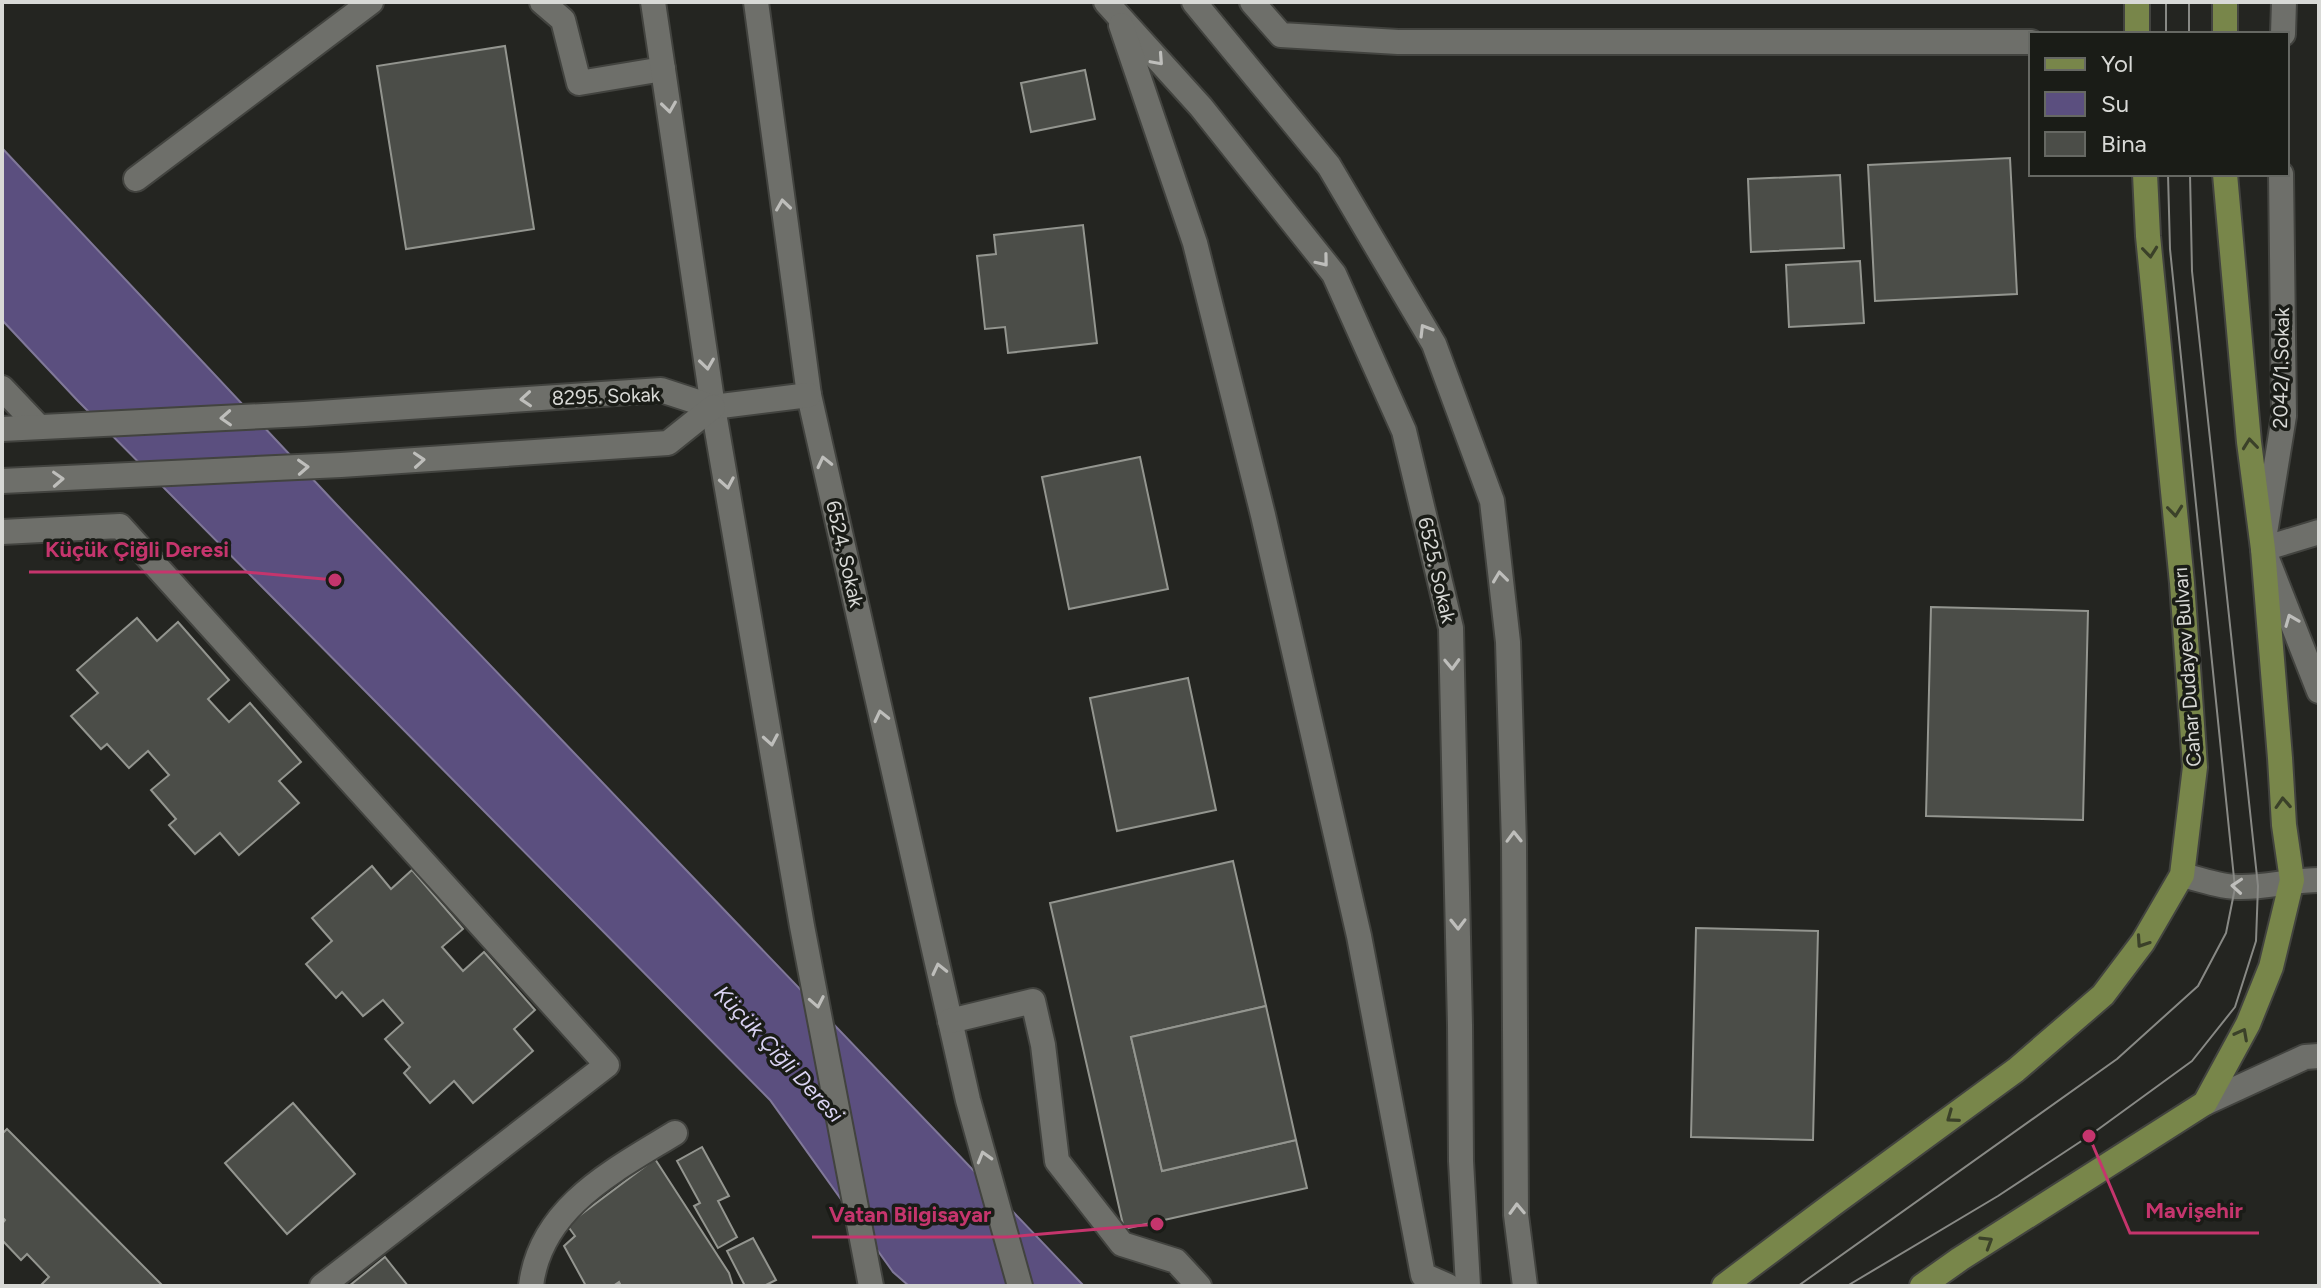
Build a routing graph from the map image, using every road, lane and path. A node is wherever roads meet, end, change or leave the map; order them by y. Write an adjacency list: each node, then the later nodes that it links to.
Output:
1 (371, 2): 19 (street)
2 (542, 2): 15 (street)
3 (653, 2): 15 (street)
4 (756, 2): 21 (street, 6524. Sokak, one-way to 4)
5 (1194, 2): 45 (street, one-way to 5)
6 (1252, 2): 14 (street)
7 (2137, 2): 11 (main road)
8 (2225, 2): 12 (main road)
9 (2284, 2): 13 (street)
10 (1111, 8): 37 (street); 44 (street, 6525. Sokak, one-way to 44)
11 (2137, 32)
12 (2225, 32)
13 (2283, 32)
14 (2029, 42)
15 (663, 69): 22 (street, one-way to 22)
16 (2145, 176): 30 (main road, Cahar Dudayev Bulvarı, one-way to 30)
17 (2225, 176): 28 (main road, one-way to 17)
18 (2281, 176): 28 (street, 2042/1.Sokak)
19 (136, 179)
20 (2, 388): 23 (street)
21 (809, 395): 22 (street); 33 (street, 6524. Sokak, one-way to 21)
22 (713, 407): 23 (street, 8295. Sokak, one-way to 23); 25 (street, one-way to 22); 40 (street, one-way to 40)
23 (39, 427): 24 (street)
24 (2, 429)
25 (2, 481)
26 (2, 532): 38 (street)
27 (2319, 532): 28 (street)
28 (2263, 549): 29 (street, one-way to 28); 31 (main road, one-way to 28)
29 (2319, 691)
30 (2182, 875): 31 (street, one-way to 30); 46 (main road, Cahar Dudayev Bulvarı, one-way to 46)
31 (2292, 880): 32 (street); 35 (main road, one-way to 31)
32 (2319, 880)
33 (950, 1021): 41 (street, 6524. Sokak, one-way to 33); 42 (street)
34 (2319, 1056): 35 (street)
35 (2205, 1103): 47 (main road, one-way to 35)
36 (675, 1133): 39 (street)
37 (1418, 1280): 43 (street)
38 (322, 1286)
39 (531, 1286)
40 (871, 1286)
41 (1020, 1286)
42 (1199, 1286)
43 (1448, 1286)
44 (1468, 1286)
45 (1525, 1286)
46 (1724, 1286)
47 (1922, 1286)

